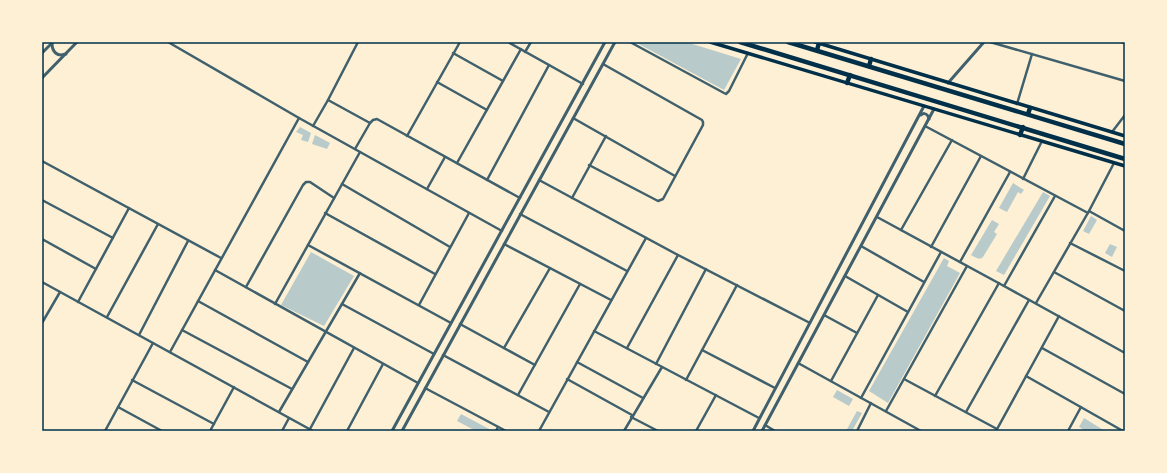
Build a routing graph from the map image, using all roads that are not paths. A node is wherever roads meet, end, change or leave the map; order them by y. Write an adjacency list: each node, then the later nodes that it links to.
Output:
1 (53, 42): 22 (street); 25 (street)
2 (78, 42): 25 (street)
3 (168, 42): 49 (street)
4 (358, 42): 40 (street)
5 (460, 42): 23 (street)
6 (508, 42): 19 (street)
7 (531, 42): 21 (street)
8 (605, 42): 39 (street)
9 (615, 42): 28 (street)
10 (630, 42): 24 (street)
11 (710, 42): 24 (main road)
12 (740, 42): 32 (highway)
13 (788, 42): 20 (highway)
14 (984, 42): 38 (street)
15 (990, 42): 26 (street)
16 (1121, 42): 18 (street)
17 (817, 43): 20 (highway); 27 (main road)
18 (1125, 43)
19 (521, 49): 21 (street); 34 (street)
20 (817, 50): 30 (highway)
21 (525, 52): 29 (street)
22 (42, 53)
23 (453, 53): 34 (street); 36 (street)
24 (748, 53): 37 (main road)
25 (66, 54): 33 (street)
26 (1032, 54): 35 (street); 41 (street)
27 (871, 59): 30 (highway); 38 (main road)
28 (603, 64): 50 (street); 75 (street)
29 (549, 65): 39 (street); 77 (street)
30 (869, 66): 46 (highway)
31 (42, 71): 33 (street)
32 (850, 75): 37 (highway); 55 (highway)
33 (42, 77)
34 (503, 81): 45 (street)
35 (1125, 81)
36 (437, 82): 45 (street); 58 (street)
37 (847, 83): 42 (main road)
38 (948, 83): 41 (main road)
39 (582, 84): 83 (street)
40 (328, 100): 52 (street); 53 (street)
41 (1017, 104): 43 (main road)
42 (924, 106): 44 (main road); 48 (street)
43 (1030, 108): 46 (highway); 56 (main road)
44 (934, 109): 51 (street); 57 (main road)
45 (487, 110): 70 (street)
46 (1028, 114): 63 (highway)
47 (1125, 115): 56 (street)
48 (920, 116): 51 (street); 147 (street)
49 (299, 118): 53 (street); 109 (street)
50 (573, 118): 59 (street); 78 (street)
51 (928, 121): 54 (street)
52 (370, 122): 58 (street); 64 (street)
53 (313, 126): 64 (street)
54 (925, 126): 61 (street); 91 (street)
55 (1023, 127): 57 (highway); 68 (highway)
56 (1112, 132): 60 (main road)
57 (1020, 135): 62 (main road)
58 (407, 136): 67 (street)
59 (606, 136): 72 (street); 75 (street)
60 (1125, 136)
61 (952, 140): 66 (street); 93 (street)
62 (1042, 141): 71 (main road); 76 (street)
63 (1124, 144)
64 (355, 149): 65 (street)
65 (360, 152): 79 (street); 80 (street)
66 (980, 156): 74 (street); 105 (street)
67 (445, 157): 70 (street); 80 (street)
68 (1125, 158)
69 (42, 161): 86 (street)
70 (457, 163): 77 (street)
71 (1114, 163): 73 (main road); 87 (street)
72 (589, 165): 75 (street); 84 (street)
73 (1125, 166)
74 (1010, 172): 76 (street); 111 (street)
75 (675, 176)
76 (1023, 178): 81 (street)
77 (487, 180): 83 (street)
78 (539, 180): 84 (street); 90 (street)
79 (342, 184): 82 (street); 104 (street)
80 (426, 189): 89 (street)
81 (1055, 196): 87 (street); 128 (street)
82 (334, 198): 88 (street); 129 (street)
83 (520, 198): 94 (street)
84 (572, 198): 97 (street)
85 (42, 200): 96 (street)
86 (129, 208): 92 (street); 96 (street)
87 (1088, 212): 95 (street); 100 (street)
88 (325, 213): 102 (street); 121 (street)
89 (469, 213): 94 (street); 104 (street)
90 (520, 214): 101 (street); 117 (street)
91 (876, 217): 93 (street); 103 (street)
92 (158, 224): 99 (street); 144 (street)
93 (901, 230): 105 (street)
94 (502, 231): 108 (street)
95 (1125, 231)
96 (113, 238): 114 (street)
97 (646, 238): 107 (street); 117 (street)
98 (42, 239): 114 (street)
99 (188, 241): 109 (street); 153 (street)
100 (1070, 243): 118 (street); 119 (street)
101 (504, 244): 110 (street); 113 (street)
102 (308, 245): 120 (street); 137 (street)
103 (861, 246): 122 (street); 124 (street)
104 (450, 247): 121 (street)
105 (931, 247): 106 (street)
106 (941, 252): 111 (street); 124 (street)
107 (678, 255): 115 (street); 157 (street)
108 (488, 256): 110 (street); 146 (street)
109 (221, 258): 116 (street)
110 (496, 260): 148 (street)
111 (960, 262): 112 (street)
112 (968, 266): 125 (street); 173 (street)
113 (550, 268): 126 (street); 156 (street)
114 (96, 269): 135 (street)
115 (706, 269): 127 (street); 168 (street)
116 (215, 270): 129 (street); 134 (street)
117 (627, 271): 132 (street)
118 (1125, 271)
119 (1054, 272): 136 (street); 140 (street)
120 (360, 273): 138 (street); 139 (street)
121 (435, 274): 139 (street)
122 (845, 276): 131 (street); 142 (street)
123 (42, 282): 130 (street)
124 (924, 282): 141 (street)
125 (1000, 283): 128 (street); 185 (street)
126 (580, 284): 132 (street); 169 (street)
127 (737, 285): 147 (street); 159 (street)
128 (1004, 286): 133 (street)
129 (246, 288): 137 (street)
130 (60, 292): 135 (street); 145 (street)
131 (878, 295): 141 (street); 152 (street)
132 (611, 300): 150 (street)
133 (1029, 300): 136 (street); 194 (street)
134 (198, 301): 149 (street); 164 (street)
135 (78, 302): 144 (street)
136 (1036, 303): 143 (street)
137 (275, 304): 151 (street)
138 (342, 304): 151 (street); 162 (street)
139 (419, 305): 146 (street)
140 (1125, 311)
141 (908, 312): 187 (street)
142 (824, 315): 152 (street); 166 (street)
143 (1059, 316): 158 (street); 161 (street)
144 (107, 318): 153 (street)
145 (42, 323)
146 (451, 323): 162 (street)
147 (810, 323): 180 (street)
148 (460, 324): 156 (street); 163 (street)
149 (182, 330): 160 (street); 181 (street)
150 (594, 331): 157 (street); 165 (street)
151 (326, 332): 155 (street); 164 (street)
152 (857, 333): 176 (street)
153 (139, 335): 154 (street)
154 (153, 343): 160 (street); 174 (street)
155 (354, 348): 167 (street); 201 (street)
156 (504, 348): 169 (street)
157 (627, 348): 168 (street)
158 (1042, 348): 171 (street); 182 (street)
159 (702, 350): 175 (street); 180 (street)
160 (170, 352): 178 (street)
161 (1125, 353)
162 (434, 354): 177 (street)
163 (443, 355): 179 (street); 183 (street)
164 (308, 362): 181 (street)
165 (577, 362): 172 (street); 186 (street)
166 (798, 363): 176 (street); 199 (street)
167 (383, 364): 177 (street); 208 (street)
168 (656, 364): 170 (street)
169 (535, 365): 183 (street)
170 (662, 366): 175 (street); 186 (street)
171 (1026, 376): 190 (street); 202 (street)
172 (567, 379): 193 (street); 195 (street)
173 (904, 379): 185 (street); 191 (street)
174 (132, 380): 189 (street); 198 (street)
175 (686, 380): 184 (street)
176 (831, 381): 187 (street)
177 (418, 383): 209 (street)
178 (234, 387): 192 (street); 198 (street)
179 (425, 388): 200 (street); 210 (street)
180 (775, 388): 197 (street)
181 (292, 389): 192 (street)
182 (1125, 394)
183 (518, 395): 193 (street)
184 (716, 395): 197 (street); 216 (street)
185 (935, 396): 194 (street)
186 (643, 398): 195 (street)
187 (862, 398): 188 (street)
188 (871, 403): 191 (street); 220 (street)
189 (118, 407): 203 (street); 204 (street)
190 (1081, 407): 222 (street); 223 (street)
191 (886, 411): 221 (street)
192 (279, 412): 196 (street)
193 (549, 412): 213 (street)
194 (966, 412): 202 (street)
195 (632, 416): 214 (street); 215 (street)
196 (289, 418): 201 (street); 206 (street)
197 (760, 418): 217 (street)
198 (214, 424): 205 (street)
199 (765, 425): 218 (street); 219 (street)
200 (498, 427): 211 (street); 212 (street)
201 (310, 429): 207 (street)
202 (996, 430)
203 (105, 431)
204 (162, 431)
205 (210, 431)
206 (282, 431)
207 (313, 431)
208 (347, 431)
209 (393, 431)
210 (402, 431)
211 (496, 431)
212 (506, 431)
213 (538, 431)
214 (624, 431)
215 (658, 431)
216 (696, 431)
217 (753, 431)
218 (762, 431)
219 (775, 431)
220 (857, 431)
221 (921, 431)
222 (1068, 431)
223 (1123, 431)

